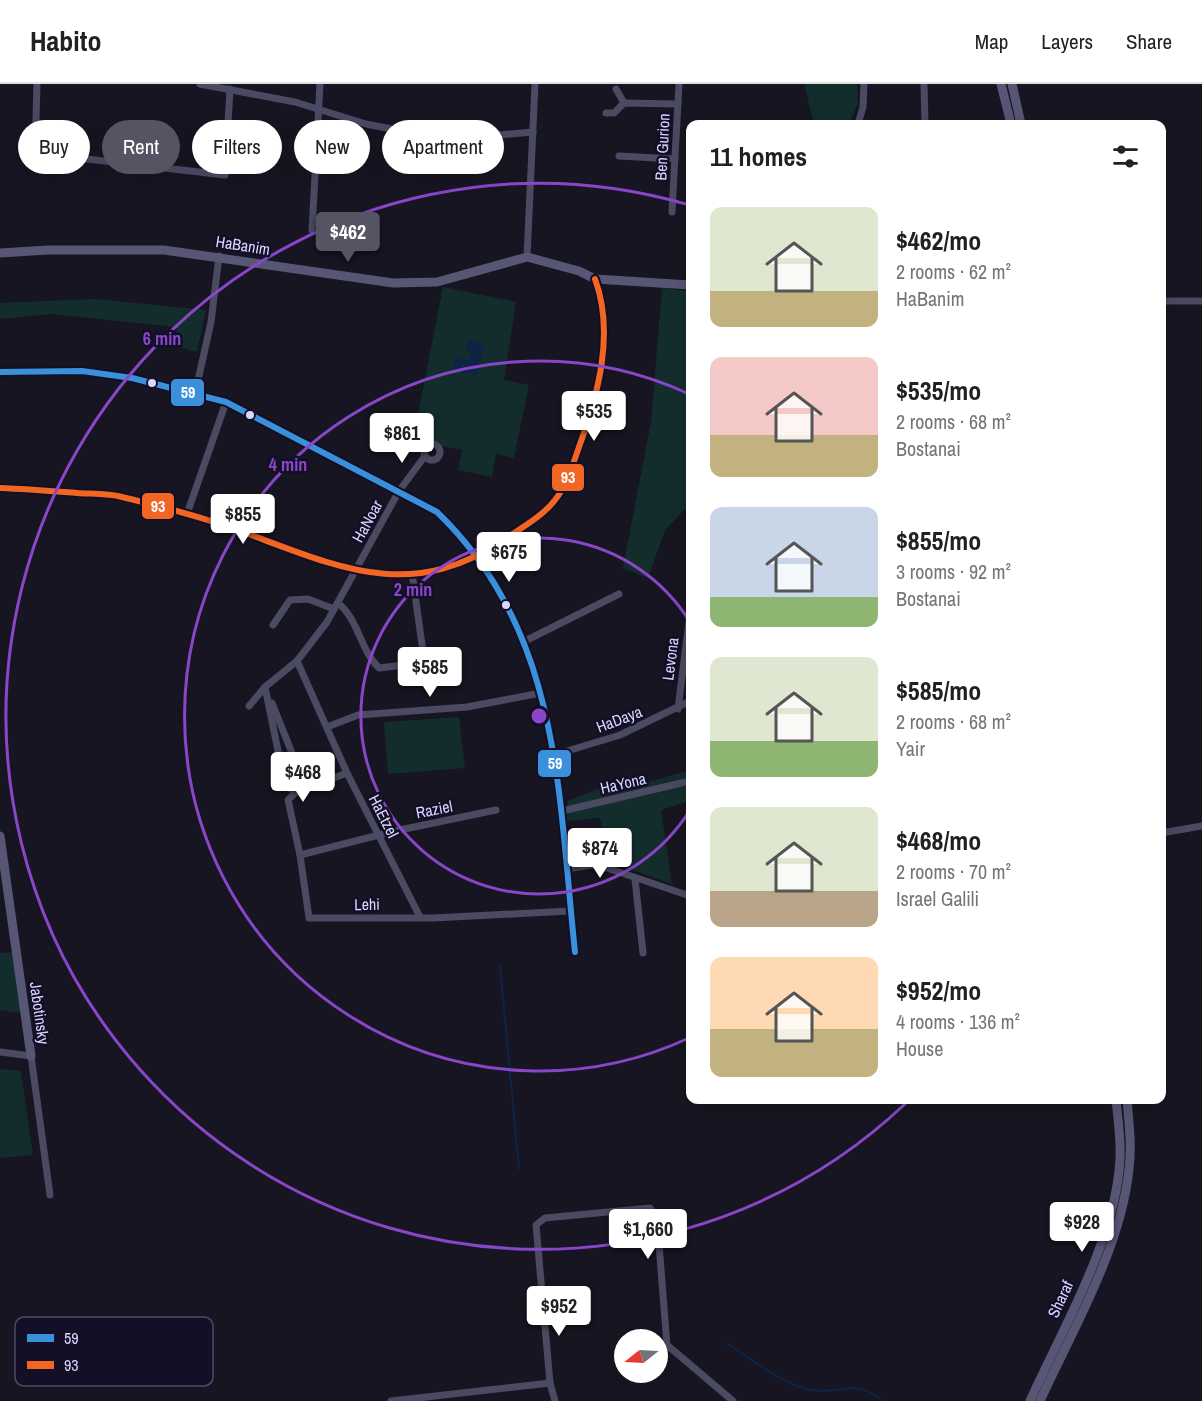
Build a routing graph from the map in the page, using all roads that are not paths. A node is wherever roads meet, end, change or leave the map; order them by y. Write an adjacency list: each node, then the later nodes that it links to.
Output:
1 (37, 84): 10 (street)
2 (200, 84): 10 (street)
3 (320, 84): 14 (street)
4 (535, 84): 20 (street)
5 (679, 84): 13 (street, Ben Gurion)
6 (864, 84): 16 (street)
7 (924, 84): 17 (street)
8 (1001, 84): 18 (street)
9 (1012, 84): 19 (street)
10 (230, 89): 14 (street)
11 (616, 89): 12 (street)
12 (624, 103): 13 (street); 15 (street)
13 (678, 104): 22 (street, Ben Gurion)
14 (319, 110): 20 (street); 24 (street)
15 (606, 113)
16 (859, 120)
17 (925, 120)
18 (1010, 120)
19 (1020, 120)
20 (533, 132): 27 (street)
21 (619, 156): 22 (street)
22 (675, 159): 23 (street, Ben Gurion)
23 (672, 212)
24 (312, 230)
25 (0, 253): 26 (street, HaBanim)
26 (219, 256): 27 (street, HaBanim); 33 (street)
27 (527, 257): 28 (street)
28 (595, 279): 29 (street); 39 (street)
29 (686, 285)
30 (1166, 301): 31 (street)
31 (1202, 301)
32 (0, 372): 33 (street)
33 (195, 394): 34 (street)
34 (226, 402): 37 (street); 38 (street)
35 (425, 456): 37 (street, HaNoar)
36 (0, 488): 38 (street)
37 (399, 491): 39 (street); 40 (street, HaNoar)
38 (187, 514): 40 (street)
39 (478, 557): 41 (street); 45 (street)
40 (356, 571): 41 (street); 43 (street, HaNoar)
41 (412, 573): 43 (street)
42 (619, 594): 45 (street)
43 (336, 606): 44 (street); 47 (street, HaNoar)
44 (273, 625)
45 (525, 641): 49 (street)
46 (686, 644): 52 (street, Levona)
47 (297, 661): 48 (street, HaNoar); 53 (street, HaEtzel)
48 (265, 687): 51 (street, HaNoar); 57 (street); 58 (street)
49 (541, 693): 53 (street); 54 (street)
50 (686, 704): 52 (street, HaDaya)
51 (249, 706)
52 (678, 709): 54 (street, HaDaya)
53 (327, 727): 55 (street, HaEtzel)
54 (554, 754): 60 (street)
55 (347, 773): 57 (street); 64 (street, HaEtzel)
56 (686, 782): 60 (street, HaYona)
57 (306, 788): 58 (street)
58 (296, 792): 65 (street)
59 (496, 810): 64 (street, Raziel)
60 (562, 811): 66 (street)
61 (1202, 826): 62 (street)
62 (1166, 832)
63 (0, 836): 74 (street, Jabotinsky)
64 (379, 836): 65 (street); 70 (street, HaEtzel)
65 (300, 855): 70 (street, Lehi)
66 (567, 869): 67 (street); 69 (street)
67 (635, 879): 68 (street); 72 (street)
68 (686, 895)
69 (570, 910): 70 (street, Lehi); 71 (street)
70 (420, 917)
71 (575, 952)
72 (643, 953)
73 (0, 1052): 74 (street)
74 (31, 1056): 77 (street, Jabotinsky)
75 (1116, 1104): 82 (street, Sharaf)
76 (1127, 1104): 83 (street, Sharaf)
77 (50, 1195)
78 (550, 1383): 79 (street); 80 (street); 81 (street)
79 (391, 1401)
80 (555, 1401)
81 (733, 1401)
82 (1030, 1401)
83 (1040, 1401)

